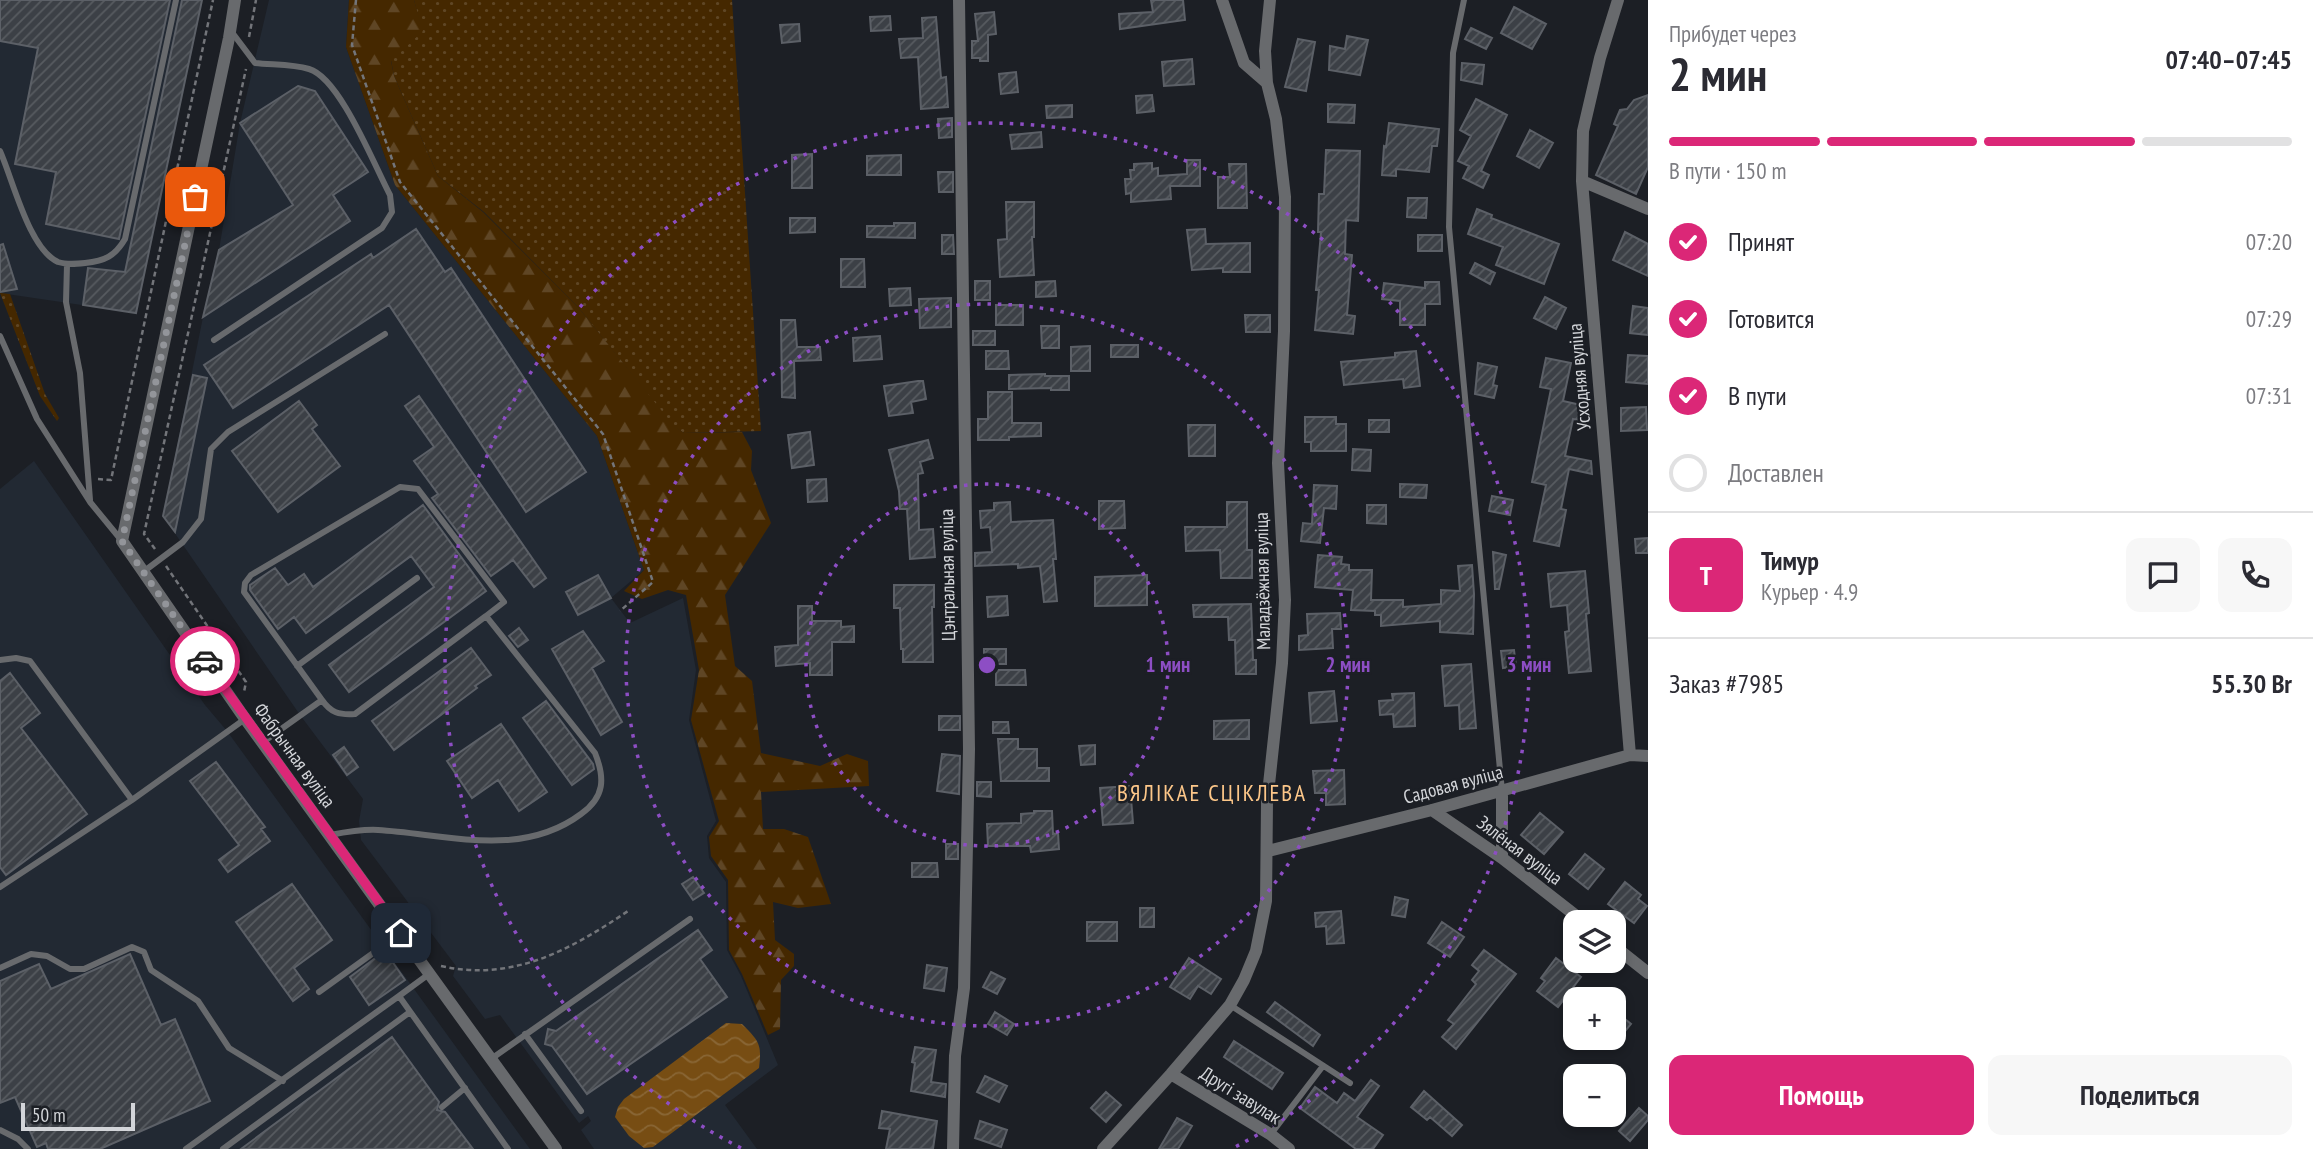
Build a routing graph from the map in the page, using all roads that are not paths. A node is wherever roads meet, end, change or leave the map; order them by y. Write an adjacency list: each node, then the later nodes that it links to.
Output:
1 (176, 0): 13 (lane)
2 (234, 0): 8 (street)
3 (959, 0): 63 (street, Цэнтральная вуліца)
4 (1222, 0): 9 (street)
5 (1269, 0): 9 (street, Маладзёжная вуліца)
6 (1464, 0): 29 (lane)
7 (1618, 0): 11 (street, Усходняя вуліца)
8 (230, 30): 16 (lane); 18 (street)
9 (1267, 83): 33 (street, Маладзёжная вуліца)
10 (0, 151): 13 (lane)
11 (1582, 181): 12 (street); 27 (street, Усходняя вуліца)
12 (1648, 209)
13 (67, 265): 17 (lane)
14 (385, 334): 19 (lane)
15 (0, 336): 17 (lane, Фабрычная вуліца)
16 (214, 340)
17 (90, 502): 18 (lane, Фабрычная вуліца)
18 (122, 541): 19 (street, Фабрычная вуліца)
19 (143, 572): 25 (street, Фабрычная вуліца)
20 (417, 578): 23 (lane)
21 (486, 616): 23 (lane); 24 (lane); 32 (lane)
22 (0, 660): 30 (lane)
23 (297, 666): 24 (lane)
24 (322, 700): 26 (lane)
25 (243, 716): 26 (street, Фабрычная вуліца); 30 (lane)
26 (263, 742): 32 (street, Фабрычная вуліца)
27 (1630, 754): 28 (street, Садовая вуліца); 29 (street, Садовая вуліца)
28 (1648, 756)
29 (1502, 791): 31 (street, Садовая вуліца); 34 (street)
30 (132, 800): 35 (lane)
31 (1432, 810): 33 (street, Садовая вуліца); 34 (street, Зялёная вуліца)
32 (330, 835): 38 (street, Фабрычная вуліца)
33 (1268, 851): 45 (street, Маладзёжная вуліца)
34 (1502, 858): 36 (street, Зялёная вуліца)
35 (0, 887)
36 (1569, 910)
37 (690, 919): 47 (lane)
38 (401, 933): 42 (street, Фабрычная вуліца); 43 (lane)
39 (1626, 956): 41 (street)
40 (0, 968): 51 (lane)
41 (1648, 973)
42 (429, 974): 44 (lane); 48 (street, Фабрычная вуліца)
43 (319, 992)
44 (398, 996): 46 (lane); 51 (lane)
45 (1230, 1005): 49 (lane); 50 (street, Маладзёжная вуліца)
46 (410, 1012): 53 (lane); 60 (lane)
47 (525, 1034): 48 (lane); 55 (lane)
48 (491, 1059): 62 (street, Фабрычная вуліца)
49 (1323, 1066): 52 (lane); 57 (lane)
50 (1171, 1074): 57 (street, Другі завулак); 64 (street, Маладзёжная вуліца)
51 (283, 1081): 59 (lane)
52 (1350, 1083)
53 (465, 1088): 54 (lane); 61 (lane)
54 (442, 1107)
55 (581, 1111)
56 (0, 1129): 58 (lane)
57 (1270, 1134): 65 (street, Другі завулак)
58 (28, 1149)
59 (187, 1149)
60 (223, 1149)
61 (509, 1149)
62 (556, 1149)
63 (953, 1149)
64 (1103, 1149)
65 (1289, 1149)

